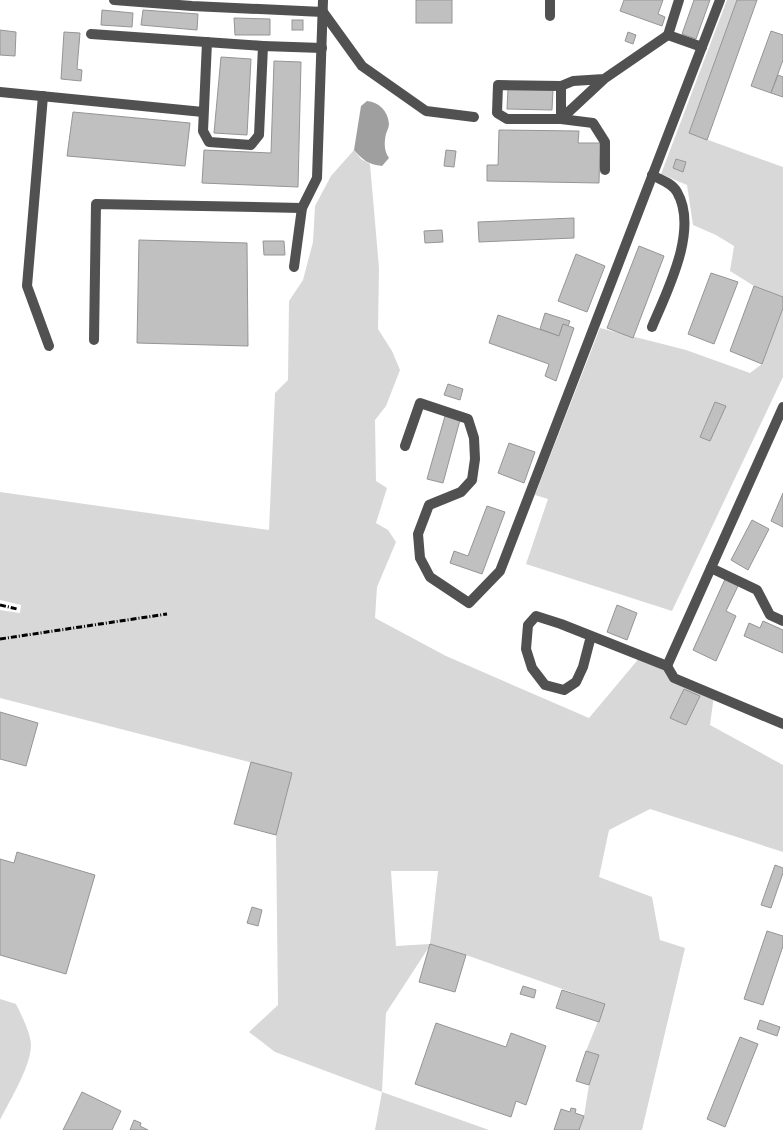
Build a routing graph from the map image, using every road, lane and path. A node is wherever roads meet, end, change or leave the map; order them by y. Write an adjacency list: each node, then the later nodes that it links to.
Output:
1 (114, 0): 6 (street)
2 (323, 0): 6 (street)
3 (550, 0): 7 (street)
4 (679, 0): 9 (street)
5 (720, 0): 12 (street)
6 (323, 12): 13 (street); 19 (street)
7 (550, 16)
8 (91, 34): 10 (street)
9 (668, 35): 12 (street); 14 (street)
10 (207, 42): 11 (street); 18 (street)
11 (262, 46): 13 (street); 18 (street)
12 (702, 47): 22 (street)
13 (322, 48): 23 (street)
14 (604, 79): 15 (street); 20 (street)
15 (561, 86): 20 (street); 20 (street)
16 (0, 92): 17 (street)
17 (43, 96): 18 (street); 27 (street)
18 (203, 112)
19 (474, 117)
20 (561, 119): 21 (street)
21 (604, 170)
22 (652, 175): 25 (street); 29 (street)
23 (302, 208): 24 (street); 26 (street)
24 (294, 267)
25 (652, 327)
26 (94, 340)
27 (49, 346)
28 (783, 407): 30 (street)
29 (405, 446)
30 (711, 568): 31 (street); 33 (street)
31 (783, 621)
32 (591, 636): 32 (street); 33 (street)
33 (667, 666): 34 (street)
34 (783, 724)

